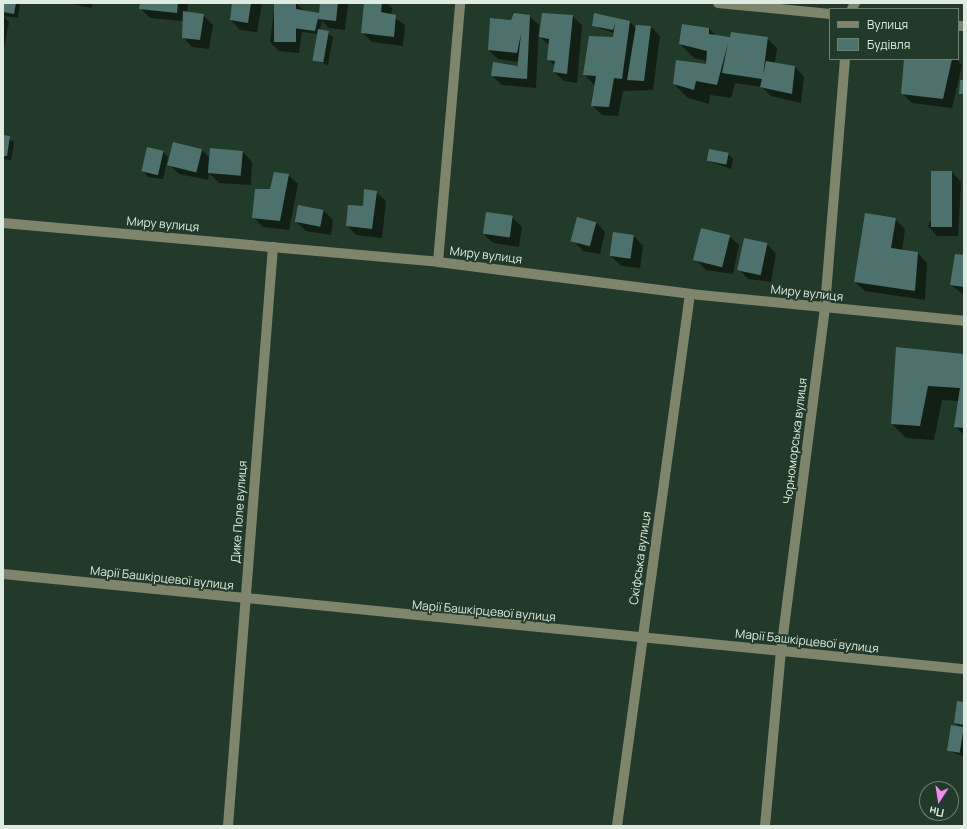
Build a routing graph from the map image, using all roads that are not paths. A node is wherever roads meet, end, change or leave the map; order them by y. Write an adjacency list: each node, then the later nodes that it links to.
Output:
1 (460, 3): 7 (street)
2 (718, 3): 3 (street)
3 (829, 14)
4 (846, 60): 9 (street, Чорноморська вулиця)
5 (3, 223): 6 (street, Миру вулиця)
6 (273, 248): 7 (street, Миру вулиця); 12 (street, Дике Поле вулиця)
7 (438, 262): 8 (street, Миру вулиця)
8 (690, 294): 9 (street, Миру вулиця); 13 (street, Скіфська вулиця)
9 (825, 308): 10 (street, Миру вулиця); 14 (street, Чорноморська вулиця)
10 (964, 321)
11 (3, 574): 12 (street, Марії Башкірцевої вулиця)
12 (246, 600): 13 (street, Марії Башкірцевої вулиця); 16 (street, Дике Поле вулиця)
13 (643, 638): 14 (street, Марії Башкірцевої вулиця); 17 (street, Скіфська вулиця)
14 (781, 652): 15 (street, Марії Башкірцевої вулиця); 18 (street, Чорноморська вулиця)
15 (964, 669)
16 (228, 826)
17 (618, 826)
18 (764, 826)

